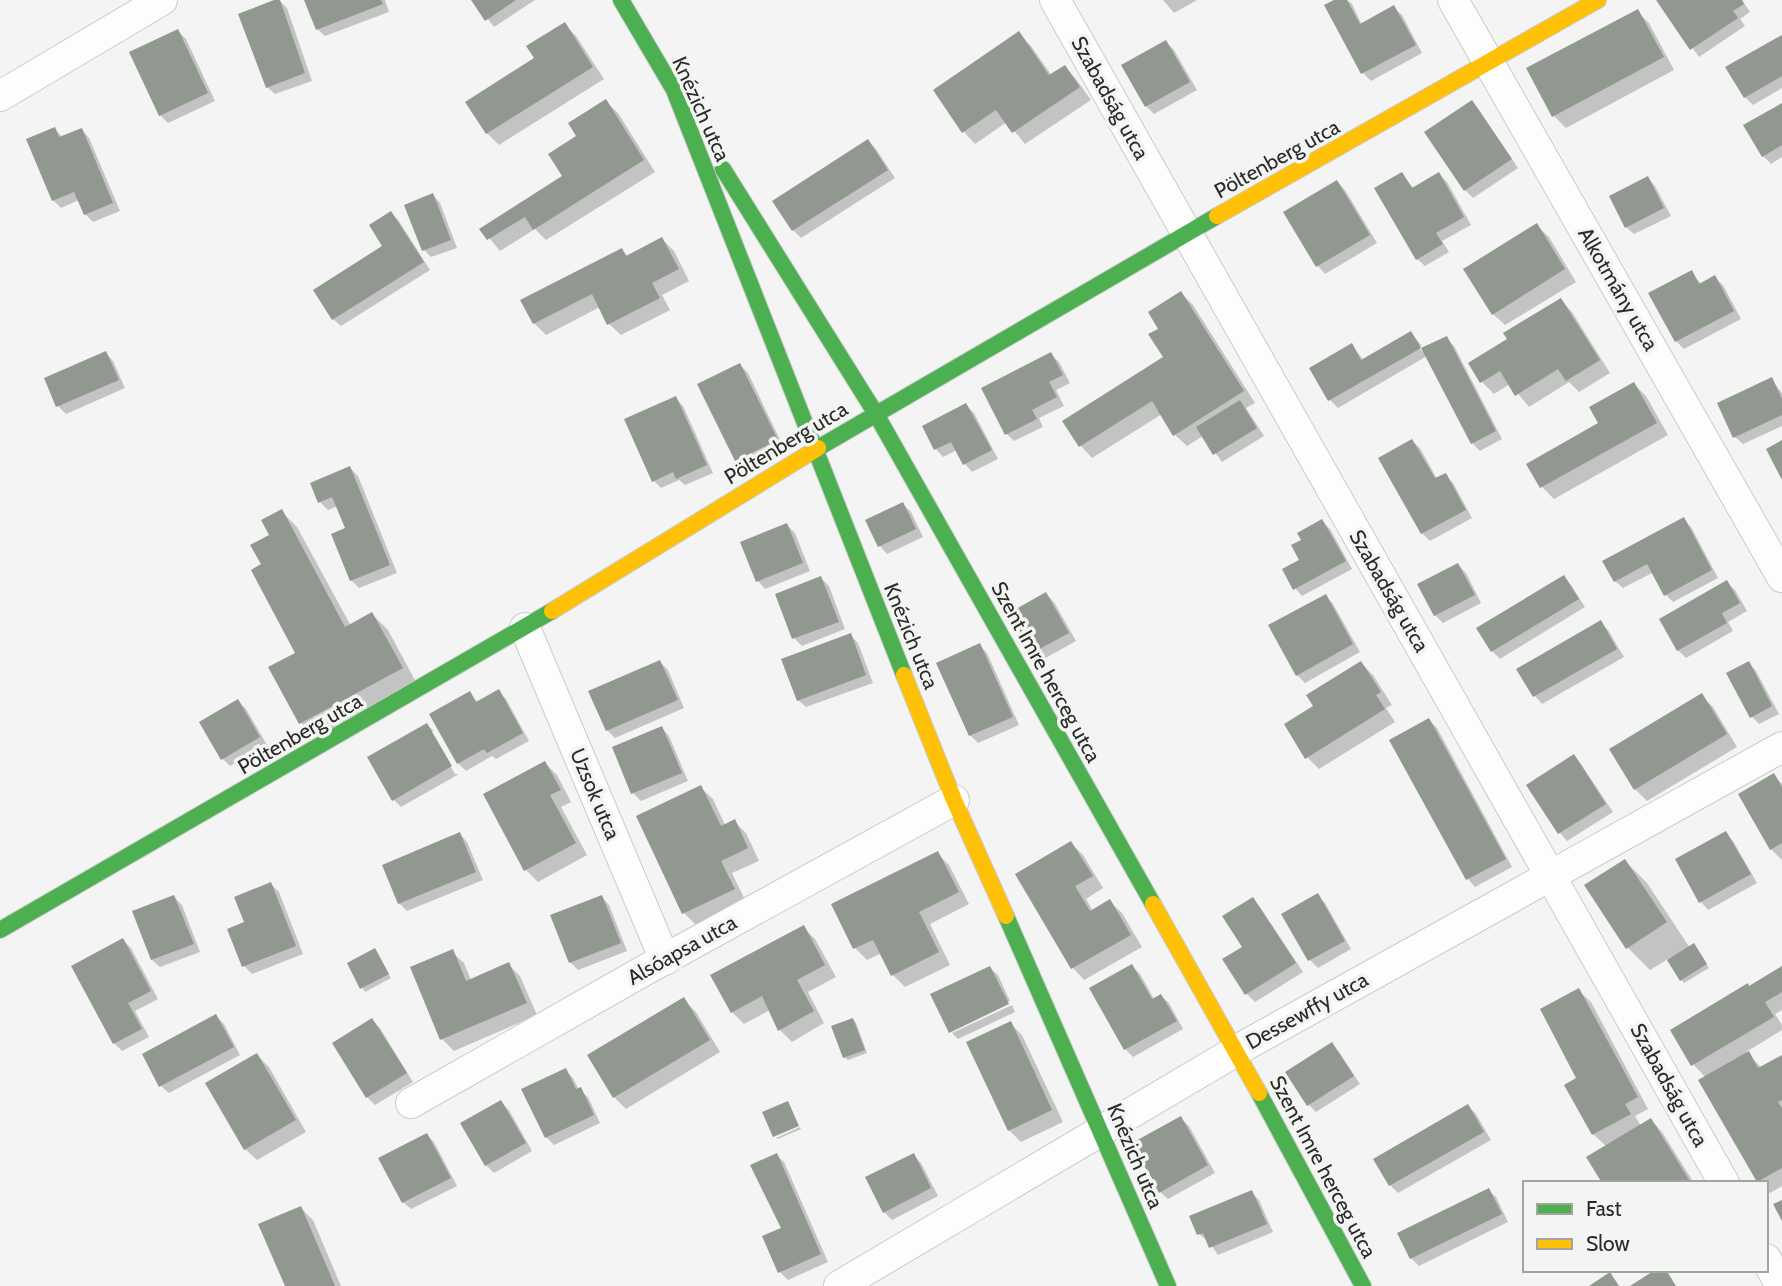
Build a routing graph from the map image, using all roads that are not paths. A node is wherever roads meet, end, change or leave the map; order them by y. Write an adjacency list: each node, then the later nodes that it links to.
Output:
1 (162, 0): 8 (street)
2 (621, 0): 7 (street, Knézich utca)
3 (1055, 0): 9 (street, Szabadság utca)
4 (1453, 0): 6 (street, Alkotmány utca)
5 (1598, 0): 6 (street, Pöltenberg utca)
6 (1489, 64): 9 (street, Pöltenberg utca); 12 (street, Alkotmány utca)
7 (674, 90): 10 (street, Szent Imre herceg utca); 11 (street, Knézich utca)
8 (0, 96)
9 (1186, 234): 10 (street, Pöltenberg utca); 16 (street, Szabadság utca)
10 (876, 414): 11 (street, Pöltenberg utca); 19 (street, Szent Imre herceg utca)
11 (814, 452): 13 (street, Pöltenberg utca); 15 (street, Knézich utca)
12 (1782, 577)
13 (525, 628): 17 (street, Pöltenberg utca); 18 (street, Uzsok utca)
14 (1782, 747): 16 (street, Dessewffy utca)
15 (954, 800): 18 (street, Alsóapsa utca); 21 (street, Knézich utca)
16 (1551, 875): 19 (street, Dessewffy utca); 22 (street, Szabadság utca)
17 (0, 930)
18 (665, 960): 20 (street, Alsóapsa utca)
19 (1236, 1051): 21 (street, Dessewffy utca); 26 (street, Szent Imre herceg utca)
20 (411, 1103)
21 (1102, 1132): 24 (street, Dessewffy utca); 25 (street, Knézich utca)
22 (1723, 1181)
23 (1768, 1263): 27 (street)
24 (839, 1286)
25 (1168, 1286)
26 (1363, 1286)
27 (1781, 1286)

